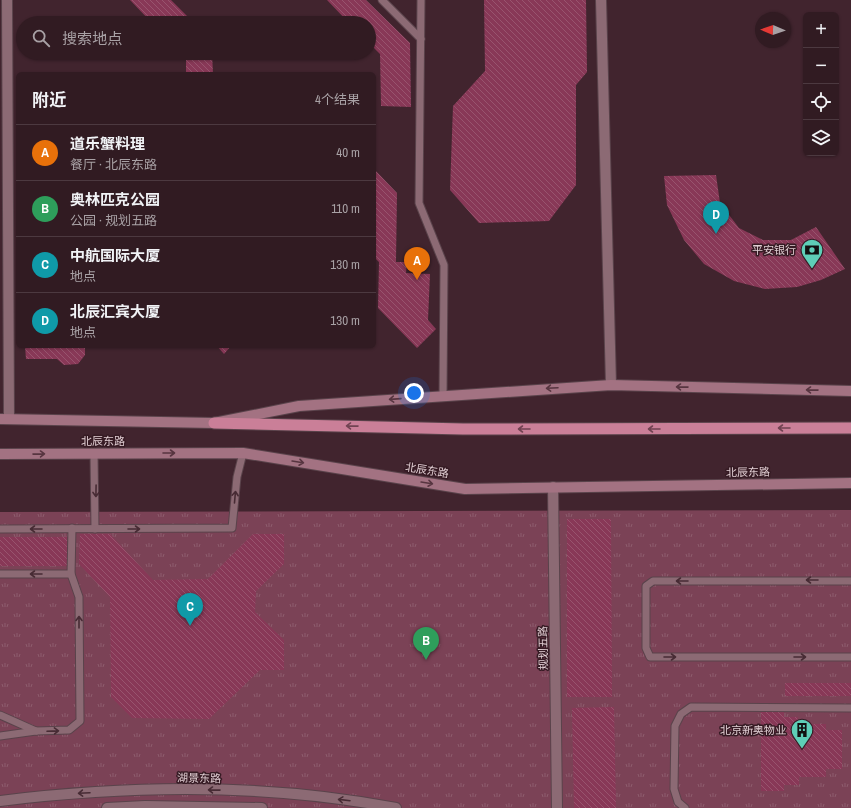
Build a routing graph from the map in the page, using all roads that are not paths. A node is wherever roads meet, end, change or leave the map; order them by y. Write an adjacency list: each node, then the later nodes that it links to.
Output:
1 (7, 0): 9 (street)
2 (382, 0): 5 (lane)
3 (422, 0): 5 (lane)
4 (601, 0): 6 (street)
5 (421, 39): 8 (lane)
6 (611, 385): 7 (main road, 北辰东路, one-way to 6); 8 (main road, 北辰东路, one-way to 8)
7 (851, 391)
8 (443, 396): 10 (main road, 北辰东路, one-way to 10)
9 (5, 419): 10 (main road, 北辰东路)
10 (214, 423): 11 (highway, one-way to 10)
11 (851, 428)
12 (94, 453): 13 (main road, 北辰东路, one-way to 13); 14 (main road, 北辰东路, one-way to 12); 19 (lane, one-way to 19)
13 (243, 453): 16 (main road, 北辰东路, one-way to 16); 19 (lane, one-way to 13)
14 (0, 454)
15 (851, 483): 16 (main road, 北辰东路)
16 (553, 487): 32 (street, 规划五路)
17 (72, 528): 18 (lane, one-way to 18); 19 (lane); 21 (lane)
18 (0, 529)
19 (95, 529)
20 (0, 574): 21 (lane, one-way to 20)
21 (71, 574): 26 (lane, one-way to 21)
22 (851, 581): 23 (lane, one-way to 23)
23 (851, 656)
24 (851, 708): 33 (lane)
25 (0, 715): 26 (lane)
26 (36, 731): 27 (lane)
27 (0, 736)
28 (0, 801): 31 (street, 湖景东路, one-way to 28)
29 (107, 808): 30 (street)
30 (262, 808)
31 (396, 808)
32 (557, 808)
33 (685, 808)

